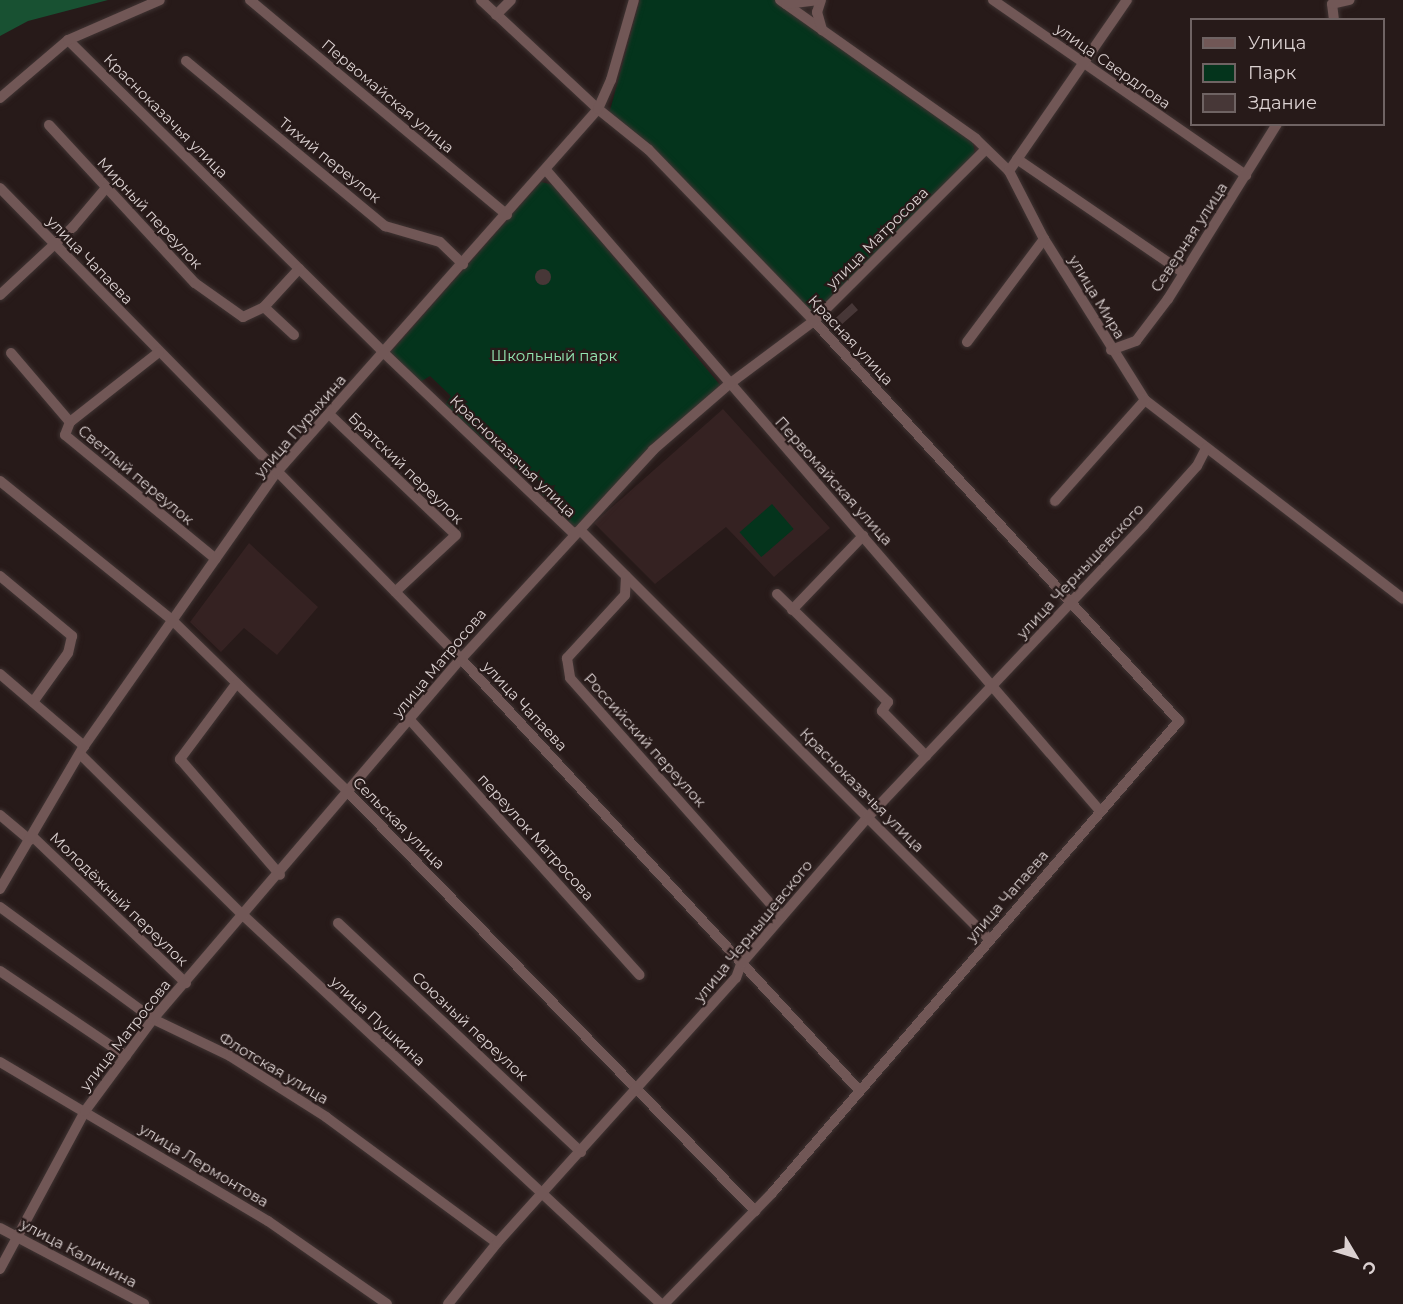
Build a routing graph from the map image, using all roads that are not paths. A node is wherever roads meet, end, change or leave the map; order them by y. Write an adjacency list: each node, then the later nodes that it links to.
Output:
1 (160, 0): 15 (street)
2 (250, 0): 29 (street, Первомайская улица)
3 (481, 0): 12 (street, Красная улица)
4 (511, 0): 12 (street)
5 (634, 0): 19 (street, улица Пурыхина)
6 (819, 0): 10 (street); 14 (street)
7 (993, 0): 17 (street, улица Свердлова)
8 (1127, 0): 17 (street)
9 (1350, 0): 11 (street)
10 (783, 2): 14 (street, улица Мира)
11 (1330, 2): 13 (street)
12 (496, 15): 19 (street, Красная улица)
13 (1334, 18)
14 (822, 30): 22 (street, улица Мира)
15 (68, 40): 18 (street); 33 (street, Красноказачья улица)
16 (186, 61): 32 (street, Тихий переулок)
17 (1083, 64): 23 (street); 26 (street, улица Свердлова)
18 (0, 98)
19 (598, 110): 24 (street, улица Пурыхина); 37 (street, Красная улица)
20 (49, 125): 28 (street, Мирный переулок)
21 (1276, 126): 26 (street, Северная улица)
22 (984, 150): 25 (street, улица Мира); 37 (street, улица Матросова)
23 (1017, 159): 25 (street); 34 (street)
24 (546, 170): 29 (street, улица Пурыхина); 44 (street, Первомайская улица)
25 (1009, 171): 30 (street, улица Мира)
26 (1245, 175): 34 (street, Северная улица)
27 (0, 188): 31 (street, улица Чапаева)
28 (106, 188): 31 (street); 36 (street, Мирный переулок)
29 (507, 215): 32 (street, улица Пурыхина)
30 (1044, 239): 39 (street); 40 (street, улица Мира)
31 (55, 244): 35 (street); 41 (street, улица Чапаева)
32 (463, 264): 43 (street, улица Пурыхина)
33 (299, 269): 36 (street); 43 (street, Красноказачья улица)
34 (1182, 272): 40 (street, Северная улица)
35 (0, 295)
36 (264, 307): 38 (street)
37 (814, 321): 44 (street, улица Матросова); 60 (street, Красная улица)
38 (294, 335)
39 (967, 342)
40 (1111, 350): 45 (street, улица Мира)
41 (159, 352): 47 (street); 49 (street, улица Чапаева)
42 (11, 353): 47 (street, Светлый переулок)
43 (384, 353): 46 (street, улица Пурыхина); 52 (street, Красноказачья улица)
44 (728, 385): 52 (street, улица Матросова); 53 (street, Первомайская улица)
45 (1145, 400): 48 (street, улица Мира); 51 (street)
46 (329, 414): 49 (street, улица Пурыхина); 57 (street, Братский переулок)
47 (70, 422): 54 (street, Светлый переулок)
48 (1206, 448): 59 (street, улица Мира); 60 (street, улица Чернышевского)
49 (276, 473): 54 (street, улица Пурыхина); 57 (street, улица Чапаева)
50 (0, 481): 62 (street, Сельская улица)
51 (1055, 501)
52 (573, 533): 56 (street, Красноказачья улица); 63 (street, улица Матросова)
53 (863, 536): 61 (street); 66 (street, Первомайская улица)
54 (216, 559): 62 (street, улица Пурыхина)
55 (0, 576): 67 (street)
56 (626, 576): 75 (street, Красноказачья улица); 81 (street, Российский переулок)
57 (395, 592): 63 (street, улица Чапаева)
58 (777, 594): 61 (street)
59 (1403, 598)
60 (1069, 600): 66 (street, улица Чернышевского); 69 (street, Красная улица)
61 (792, 610): 71 (street)
62 (172, 620): 65 (street, Сельская улица); 70 (street, улица Пурыхина)
63 (461, 659): 68 (street, улица Матросова); 84 (street, улица Чапаева)
64 (0, 674): 67 (street, улица Пушкина)
65 (236, 684): 72 (street, Сельская улица); 77 (street)
66 (994, 687): 71 (street, улица Чернышевского); 73 (street, Первомайская улица)
67 (33, 702): 70 (street, улица Пушкина)
68 (410, 720): 72 (street, улица Матросова); 86 (street, переулок Матросова)
69 (1179, 721): 73 (street, улица Чапаева)
70 (82, 750): 76 (street, улица Пурыхина); 80 (street, улица Пушкина)
71 (926, 756): 75 (street, улица Чернышевского)
72 (349, 793): 77 (street, улица Матросова); 91 (street, Сельская улица)
73 (1100, 811): 83 (street, улица Чапаева)
74 (0, 815): 76 (street, Молодёжный переулок)
75 (868, 817): 81 (street, улица Чернышевского); 83 (street, Красноказачья улица)
76 (31, 838): 78 (street, улица Пурыхина); 87 (street, Молодёжный переулок)
77 (280, 875): 80 (street, улица Матросова)
78 (0, 889)
79 (0, 907): 88 (street, Флотская улица)
80 (245, 917): 87 (street, улица Матросова); 95 (street, улица Пушкина)
81 (782, 917): 84 (street, улица Чернышевского)
82 (338, 923): 94 (street, Союзный переулок)
83 (989, 939): 92 (street, улица Чапаева)
84 (741, 964): 91 (street, улица Чернышевского); 92 (street, улица Чапаева)
85 (0, 971): 89 (street)
86 (640, 975)
87 (186, 983): 88 (street, улица Матросова)
88 (153, 1019): 89 (street, улица Матросова); 99 (street, Флотская улица)
89 (126, 1056): 93 (street, улица Матросова)
90 (0, 1062): 93 (street, улица Лермонтова)
91 (638, 1088): 94 (street, улица Чернышевского); 96 (street, Сельская улица)
92 (859, 1090): 96 (street, улица Чапаева)
93 (85, 1111): 98 (street, улица Матросова); 102 (street, улица Лермонтова)
94 (581, 1152): 95 (street, улица Чернышевского)
95 (542, 1195): 99 (street, улица Чернышевского); 104 (street, улица Пушкина)
96 (755, 1211): 104 (street, улица Чапаева)
97 (0, 1228): 98 (street, улица Калинина)
98 (17, 1237): 100 (street, улица Матросова); 101 (street, улица Калинина)
99 (497, 1243): 103 (street, улица Чернышевского)
100 (0, 1269)
101 (144, 1304)
102 (387, 1304)
103 (448, 1304)
104 (663, 1304)

